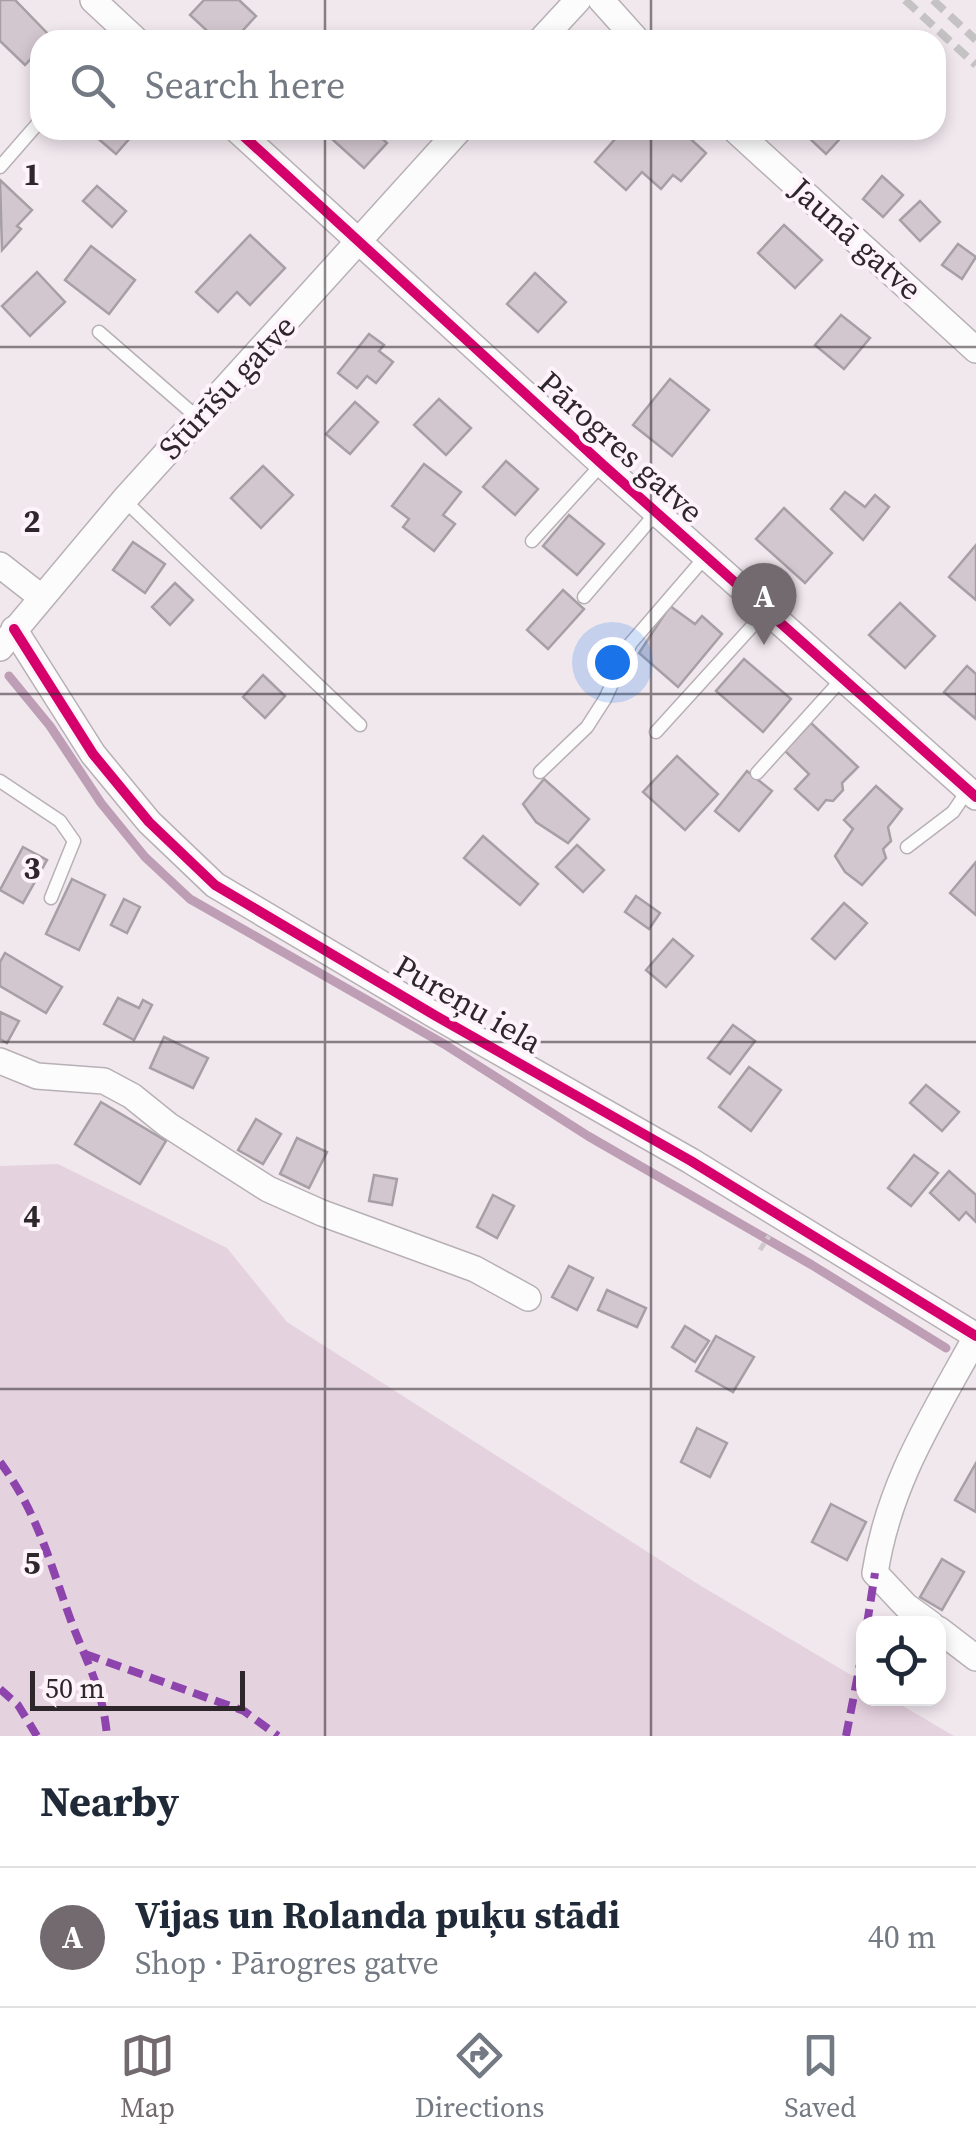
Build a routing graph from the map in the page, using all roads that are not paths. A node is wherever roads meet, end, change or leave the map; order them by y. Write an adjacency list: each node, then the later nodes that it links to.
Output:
1 (93, 0): 4 (street)
2 (578, 0): 5 (street)
3 (601, 0): 6 (street)
4 (118, 30)
5 (551, 30)
6 (628, 30)
7 (30, 132): 11 (lane)
8 (248, 140): 12 (street, Pārogres gatve)
9 (451, 140): 12 (street, Stūrīšu gatve)
10 (746, 140): 14 (street, Jaunā gatve)
11 (0, 166)
12 (358, 239): 15 (street, Stūrīšu gatve); 16 (street, Pārogres gatve)
13 (99, 332): 15 (lane)
14 (976, 350)
15 (198, 418): 17 (street, Stūrīšu gatve)
16 (602, 464): 18 (street, Pārogres gatve); 19 (lane)
17 (124, 500): 22 (street, Stūrīšu gatve); 27 (lane)
18 (657, 512): 20 (street, Pārogres gatve); 23 (lane)
19 (532, 541)
20 (706, 556): 24 (street, Pārogres gatve); 29 (lane)
21 (0, 565): 22 (street)
22 (41, 597): 25 (street, Stūrīšu gatve)
23 (584, 597)
24 (766, 611): 26 (street, Pārogres gatve); 28 (lane)
25 (7, 638): 37 (street, Pureņu iela)
26 (842, 679): 30 (lane); 32 (street, Pārogres gatve)
27 (360, 726)
28 (656, 732)
29 (540, 772)
30 (757, 773)
31 (0, 781): 34 (lane)
32 (972, 793): 33 (lane)
33 (907, 847)
34 (51, 898)
35 (0, 1060): 36 (street)
36 (528, 1298)
37 (976, 1336): 38 (street)
38 (919, 1616)
39 (946, 1635): 40 (street)
40 (976, 1658)

